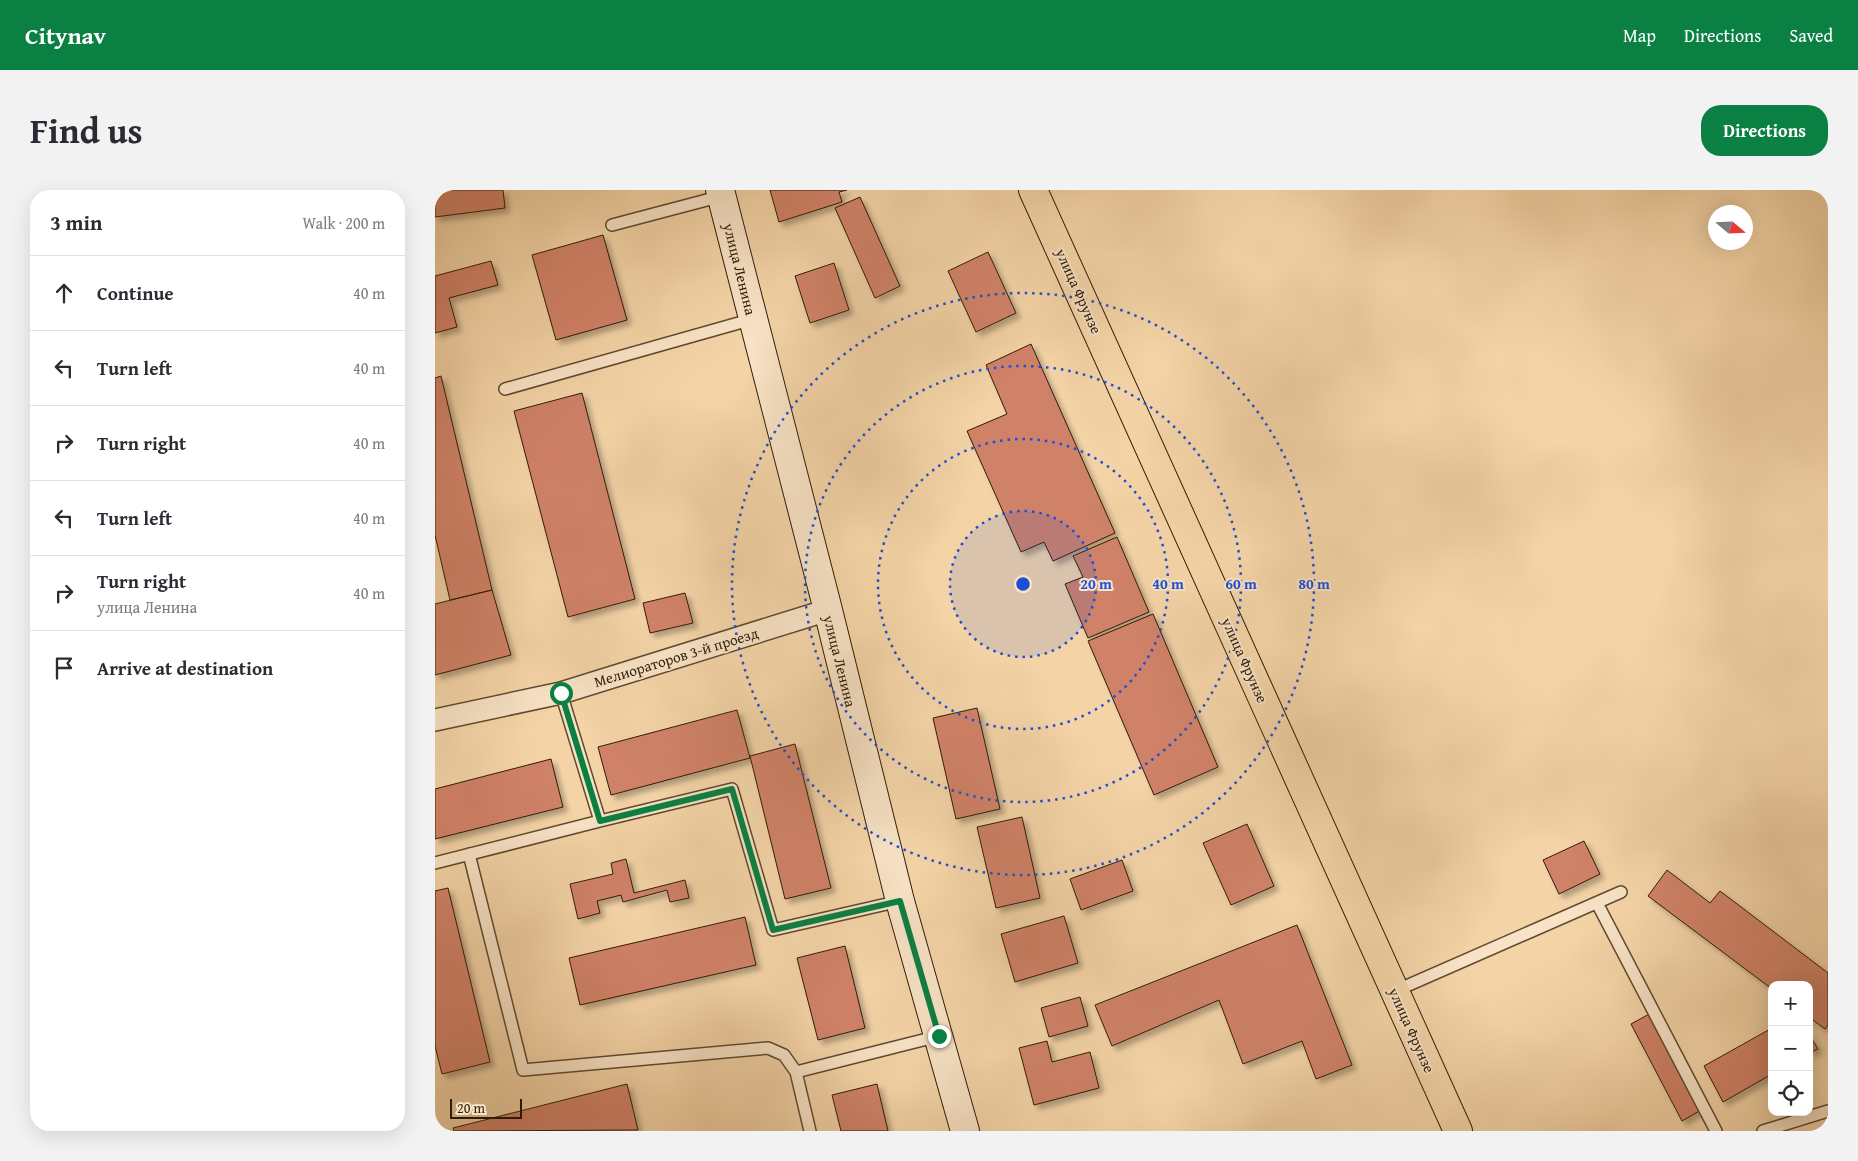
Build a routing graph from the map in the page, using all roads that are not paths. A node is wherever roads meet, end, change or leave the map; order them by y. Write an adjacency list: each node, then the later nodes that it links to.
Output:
1 (1033, 190): 15 (main road, улица Фрунзе)
2 (721, 193): 3 (lane); 4 (street, улица Ленина)
3 (612, 225)
4 (753, 319): 5 (lane); 6 (street, улица Ленина)
5 (505, 389)
6 (828, 610): 7 (street, Мелиораторов 3-й проезд); 13 (street, улица Ленина)
7 (561, 693): 8 (street, Мелиораторов 3-й проезд); 9 (lane)
8 (435, 720)
9 (600, 821): 10 (lane); 13 (lane)
10 (469, 854): 11 (lane); 17 (lane)
11 (435, 862)
12 (1621, 892): 14 (lane)
13 (900, 901): 16 (street, улица Ленина)
14 (1597, 903): 15 (lane); 22 (lane)
15 (1395, 991): 21 (main road, улица Фрунзе)
16 (939, 1036): 17 (lane); 20 (street, улица Ленина)
17 (796, 1072): 19 (lane)
18 (1828, 1110): 23 (lane)
19 (810, 1131)
20 (965, 1131)
21 (1458, 1131)
22 (1716, 1131)
23 (1763, 1131)

